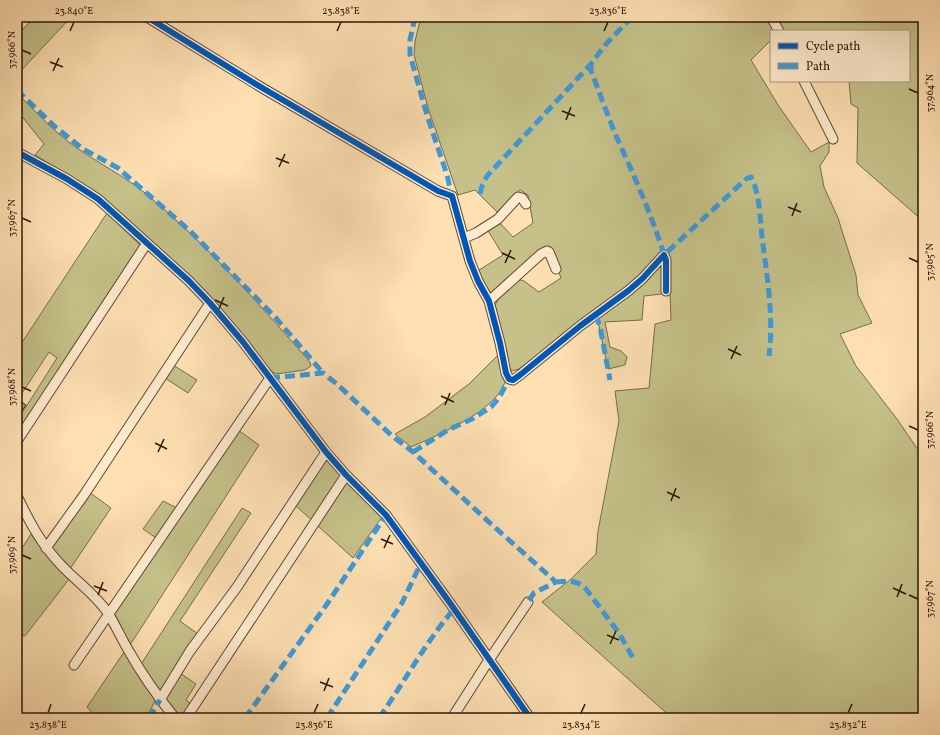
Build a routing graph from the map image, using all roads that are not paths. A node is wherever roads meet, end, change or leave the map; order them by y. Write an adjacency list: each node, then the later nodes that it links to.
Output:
1 (147, 17): 8 (street)
2 (772, 17): 3 (street)
3 (778, 30)
4 (804, 82): 5 (street)
5 (833, 139)
6 (17, 152): 9 (street)
7 (526, 204): 8 (street)
8 (464, 238): 12 (street)
9 (147, 244): 13 (street); 15 (street)
10 (556, 269): 12 (street)
11 (666, 291): 12 (street)
12 (489, 302)
13 (210, 303): 14 (street); 19 (street)
14 (270, 378): 16 (street); 21 (street)
15 (17, 441)
16 (326, 452): 17 (street); 24 (street)
17 (346, 475): 22 (street); 27 (street)
18 (17, 496): 19 (street)
19 (46, 548): 21 (street)
20 (528, 602): 22 (street)
21 (108, 614): 23 (street); 24 (street)
22 (489, 660): 25 (street); 28 (street)
23 (74, 665)
24 (160, 700): 26 (street)
25 (522, 714): 29 (street)
26 (175, 718)
27 (186, 718)
28 (452, 718)
29 (530, 718)

